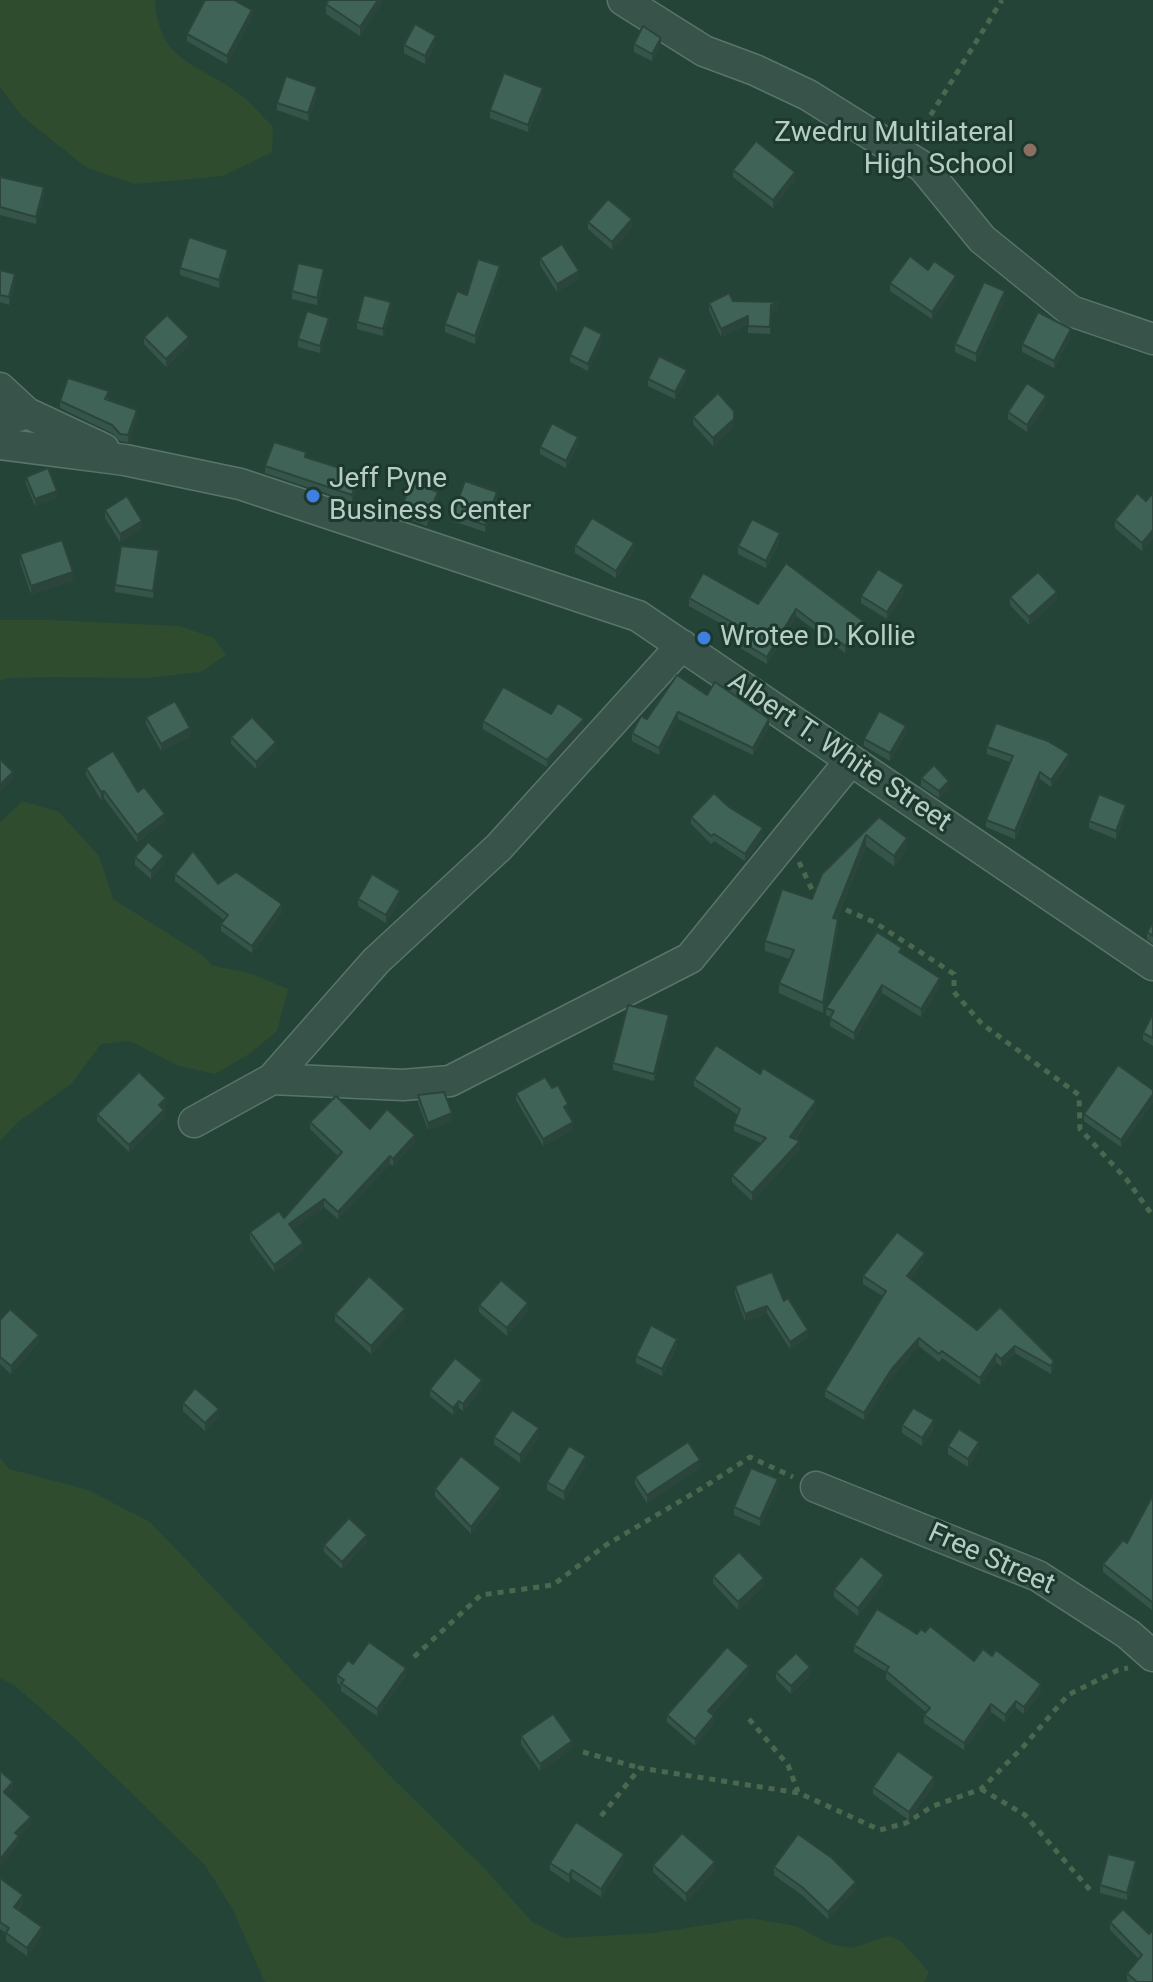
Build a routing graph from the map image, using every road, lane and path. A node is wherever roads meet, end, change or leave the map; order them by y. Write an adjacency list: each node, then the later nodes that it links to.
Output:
1 (623, 0): 3 (street)
2 (1002, 0): 3 (path)
3 (923, 167): 4 (street)
4 (1153, 339)
5 (0, 388): 6 (street)
6 (14, 418): 8 (street)
7 (0, 444): 8 (street, Albert T. White Street)
8 (125, 460): 9 (street, Albert T. White Street)
9 (682, 645): 10 (street, Albert T. White Street); 13 (street)
10 (851, 760): 11 (street); 12 (street, Albert T. White Street)
11 (796, 830): 13 (street); 15 (path)
12 (1153, 965)
13 (272, 1079): 14 (street)
14 (194, 1122)
15 (1153, 1216)
16 (816, 1487): 17 (path); 18 (street, Free Street)
17 (414, 1657)
18 (1147, 1661): 22 (path)
19 (749, 1719): 23 (path)
20 (583, 1752): 21 (path)
21 (640, 1768): 23 (path); 24 (path)
22 (981, 1789): 23 (path); 25 (path)
23 (799, 1793)
24 (601, 1816)
25 (1090, 1890)

